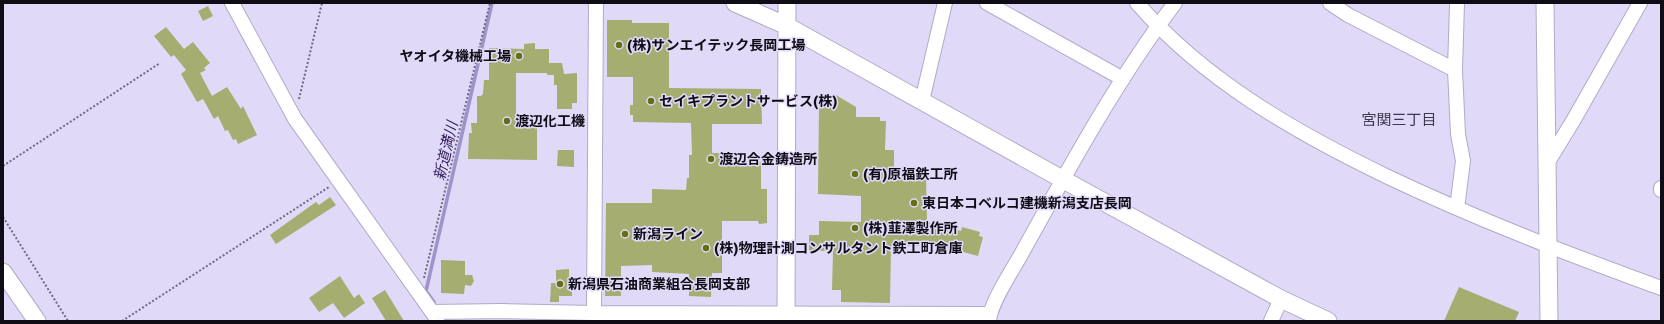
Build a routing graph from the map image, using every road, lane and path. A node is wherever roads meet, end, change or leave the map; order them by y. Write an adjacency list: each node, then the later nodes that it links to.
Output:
1 (232, 3): 21 (street)
2 (322, 3): 21 (path)
3 (490, 3): 31 (path)
4 (596, 3): 33 (street)
5 (735, 3): 15 (street)
6 (787, 3): 15 (street)
7 (944, 3): 20 (street)
8 (987, 3): 19 (street)
9 (1137, 3): 16 (street)
10 (1175, 3): 16 (street)
11 (1330, 3): 18 (street)
12 (1457, 3): 18 (street)
13 (1544, 3): 22 (street)
14 (1640, 3): 22 (street)
15 (787, 26): 20 (street); 35 (street)
16 (1157, 26): 19 (street); 26 (street)
17 (160, 63): 23 (path)
18 (1455, 70): 26 (street)
19 (1123, 79): 24 (street)
20 (922, 101): 24 (street)
21 (295, 119): 25 (street)
22 (1546, 165): 28 (street)
23 (3, 166)
24 (1062, 179): 32 (street); 36 (street)
25 (338, 181): 31 (street); 39 (path)
26 (1457, 208): 28 (street)
27 (3, 217): 38 (path)
28 (1548, 247): 30 (street); 42 (street)
29 (3, 272): 37 (street)
30 (1661, 288)
31 (418, 291): 34 (street)
32 (1281, 299): 40 (street); 41 (street)
33 (594, 314): 34 (street); 35 (street)
34 (436, 316)
35 (786, 317): 36 (street)
36 (989, 318)
37 (37, 321)
38 (68, 321)
39 (122, 321)
40 (1271, 321)
41 (1328, 321)
42 (1549, 321)

